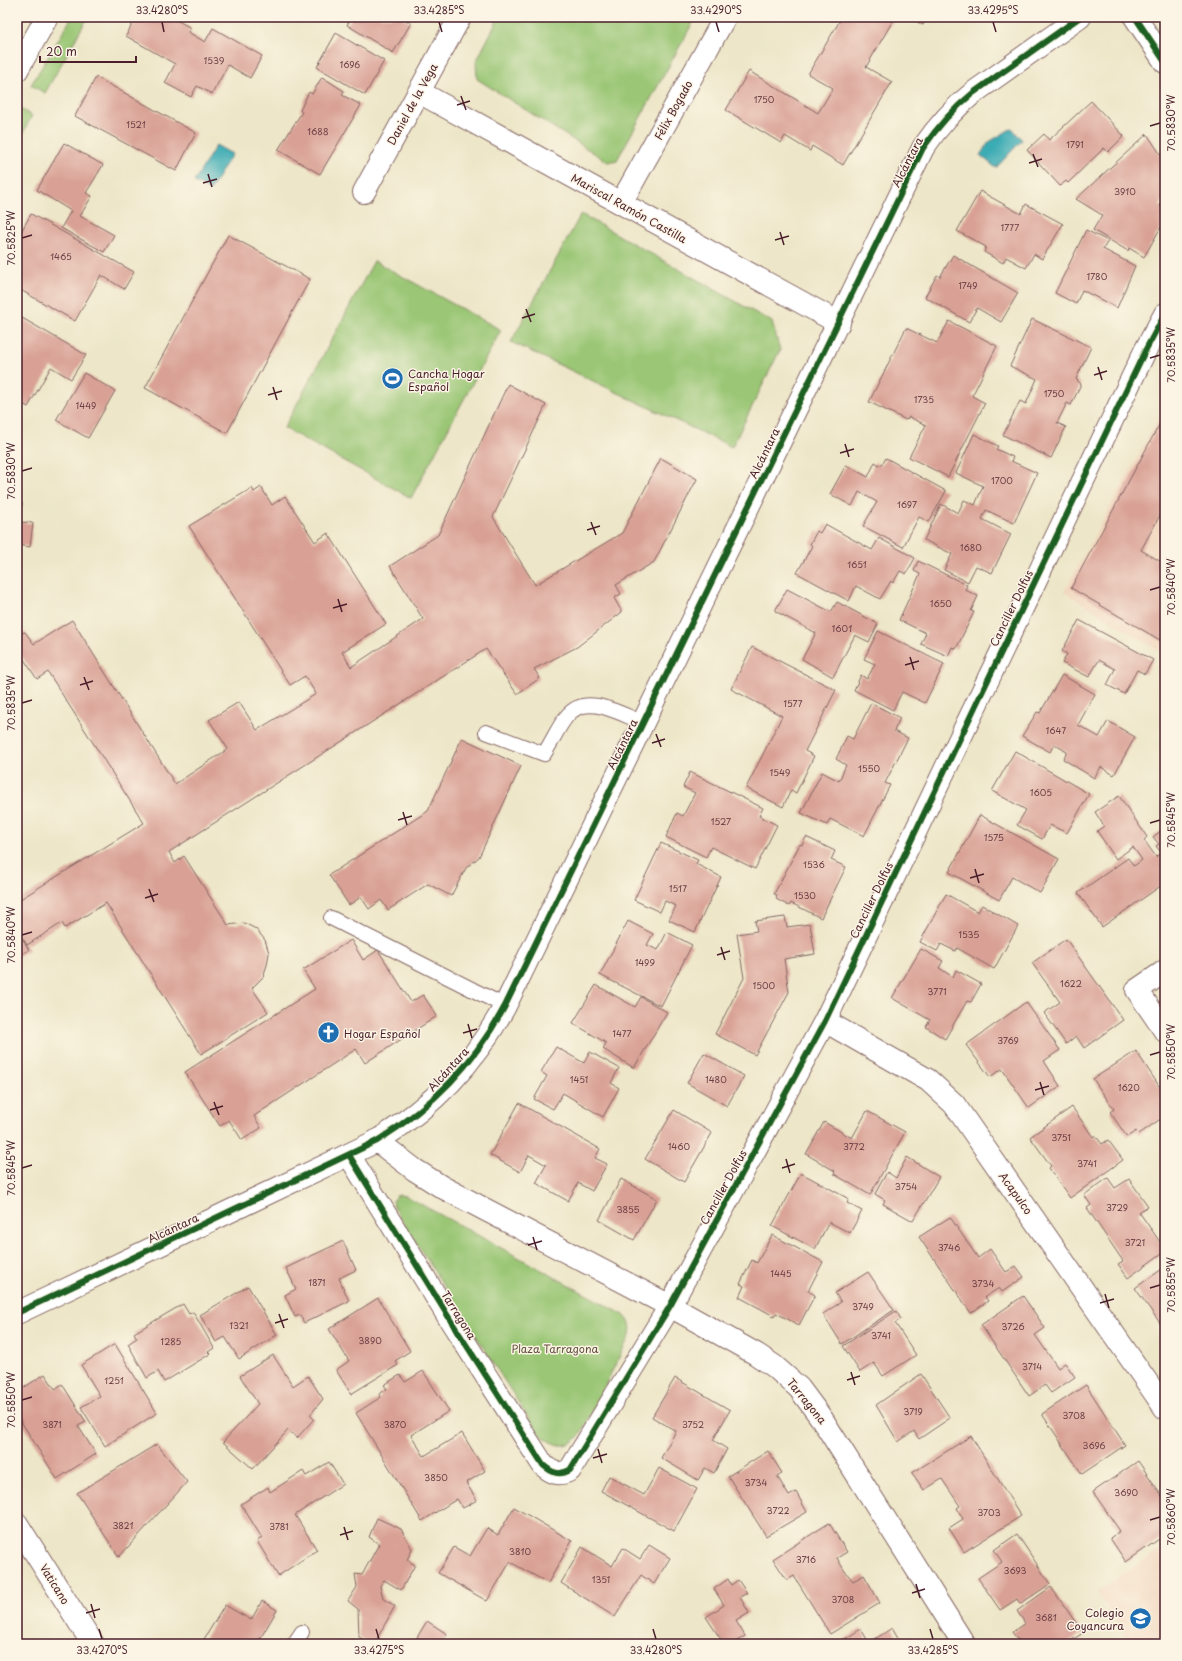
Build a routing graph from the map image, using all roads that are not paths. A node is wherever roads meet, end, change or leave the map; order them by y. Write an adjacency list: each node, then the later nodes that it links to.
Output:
1 (47, 17): 7 (street)
2 (460, 17): 8 (street, Daniel de la Vega)
3 (725, 17): 10 (street, Félix Bogado)
4 (1080, 17): 12 (street, Alcántara)
5 (1135, 17): 6 (street)
6 (1165, 62)
7 (17, 70)
8 (419, 92): 9 (street, Daniel de la Vega); 10 (street, Mariscal Ramón Castilla)
9 (364, 192)
10 (621, 203): 12 (street, Mariscal Ramón Castilla)
11 (1165, 314): 18 (street, Canciller Dolfus)
12 (839, 324): 13 (street, Alcántara)
13 (644, 723): 14 (lane); 17 (street, Alcántara)
14 (486, 732)
15 (331, 918): 17 (lane)
16 (1165, 971): 19 (street)
17 (505, 1006): 20 (street, Alcántara)
18 (825, 1021): 22 (street, Canciller Dolfus); 24 (street, Acapulco)
19 (1165, 1031)
20 (377, 1141): 21 (street, Alcántara); 22 (street, Tarragona)
21 (349, 1155): 23 (street, Alcántara); 25 (street, Tarragona)
22 (670, 1306): 25 (street, Canciller Dolfus); 30 (street, Tarragona)
23 (17, 1313)
24 (1165, 1408)
25 (561, 1474)
26 (17, 1524): 28 (street, Vaticano)
27 (302, 1632): 29 (lane)
28 (93, 1644)
29 (294, 1644)
30 (964, 1644)

